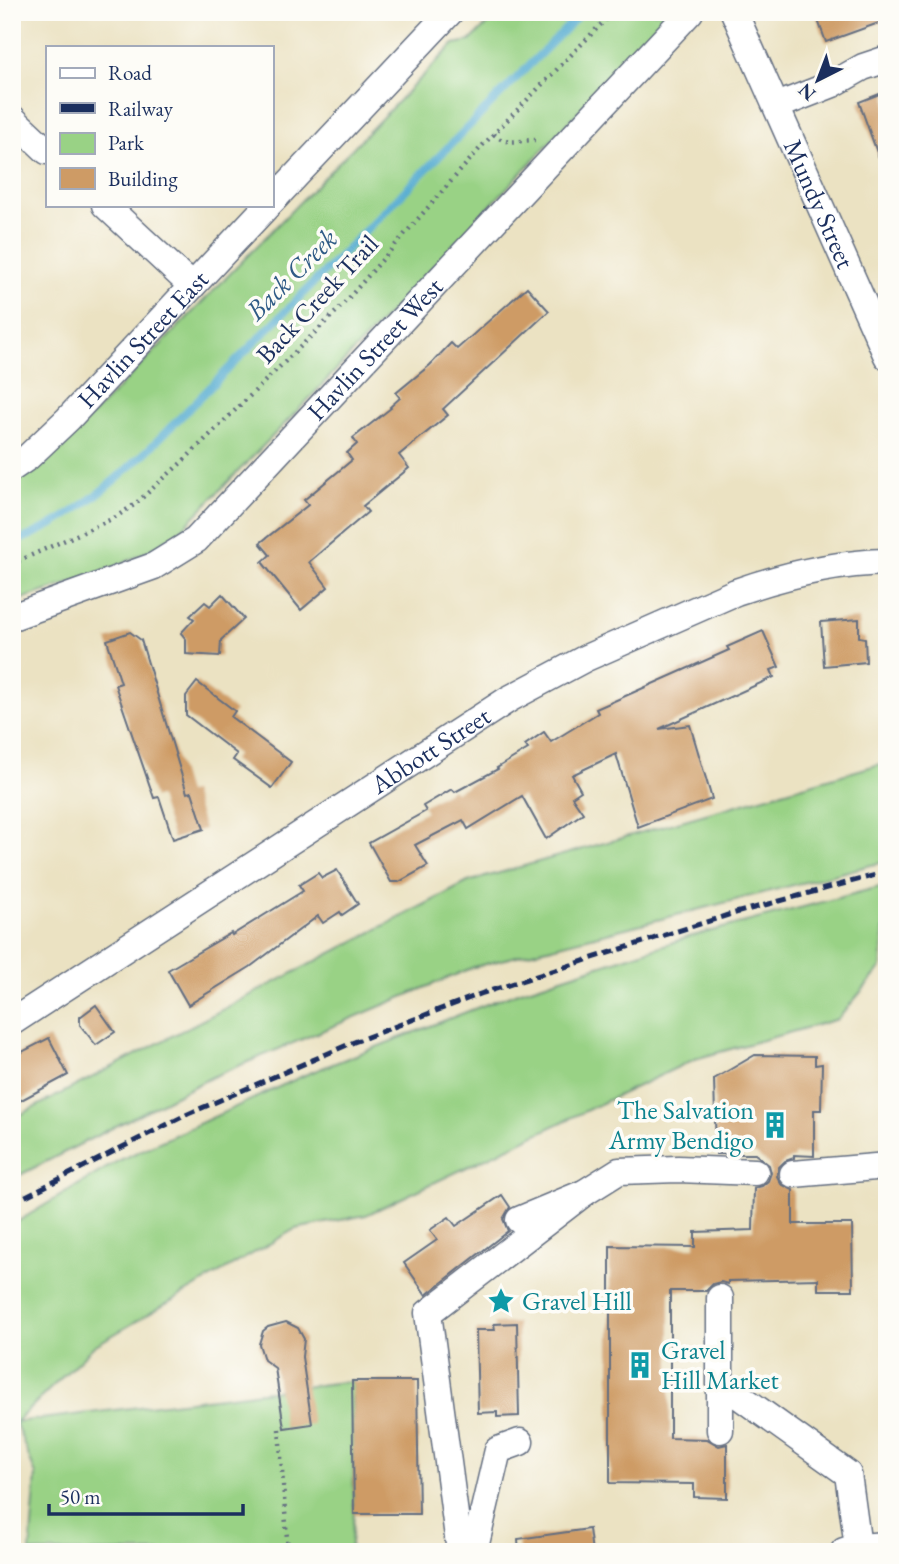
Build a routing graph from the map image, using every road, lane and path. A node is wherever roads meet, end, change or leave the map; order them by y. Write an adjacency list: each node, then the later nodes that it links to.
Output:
1 (450, 12): 11 (street, Havlin Street East)
2 (613, 12): 8 (path, Back Creek Trail)
3 (690, 12): 10 (street, Havlin Street West)
4 (734, 12): 6 (street, Mundy Street)
5 (887, 59): 6 (street)
6 (777, 106): 15 (street, Mundy Street)
7 (12, 118): 9 (street)
8 (494, 134): 10 (path); 18 (path, Back Creek Trail)
9 (46, 150)
10 (562, 150): 19 (street, Havlin Street West)
11 (273, 200)
12 (106, 206): 14 (street)
13 (267, 206): 14 (street, Havlin Street East)
14 (191, 286): 16 (street, Havlin Street East)
15 (887, 356)
16 (12, 468)
17 (887, 562): 20 (street, Abbott Street)
18 (12, 564)
19 (12, 617)
20 (12, 1022)
21 (887, 1166): 23 (street)
22 (754, 1172): 24 (street)
23 (793, 1174)
24 (584, 1193): 25 (street); 34 (street)
25 (519, 1220)
26 (720, 1298): 27 (street)
27 (721, 1383): 29 (street); 32 (street)
28 (279, 1429): 33 (path)
29 (720, 1430)
30 (520, 1442): 35 (street)
31 (887, 1545): 32 (street)
32 (850, 1549)
33 (288, 1552)
34 (460, 1552)
35 (474, 1552)

